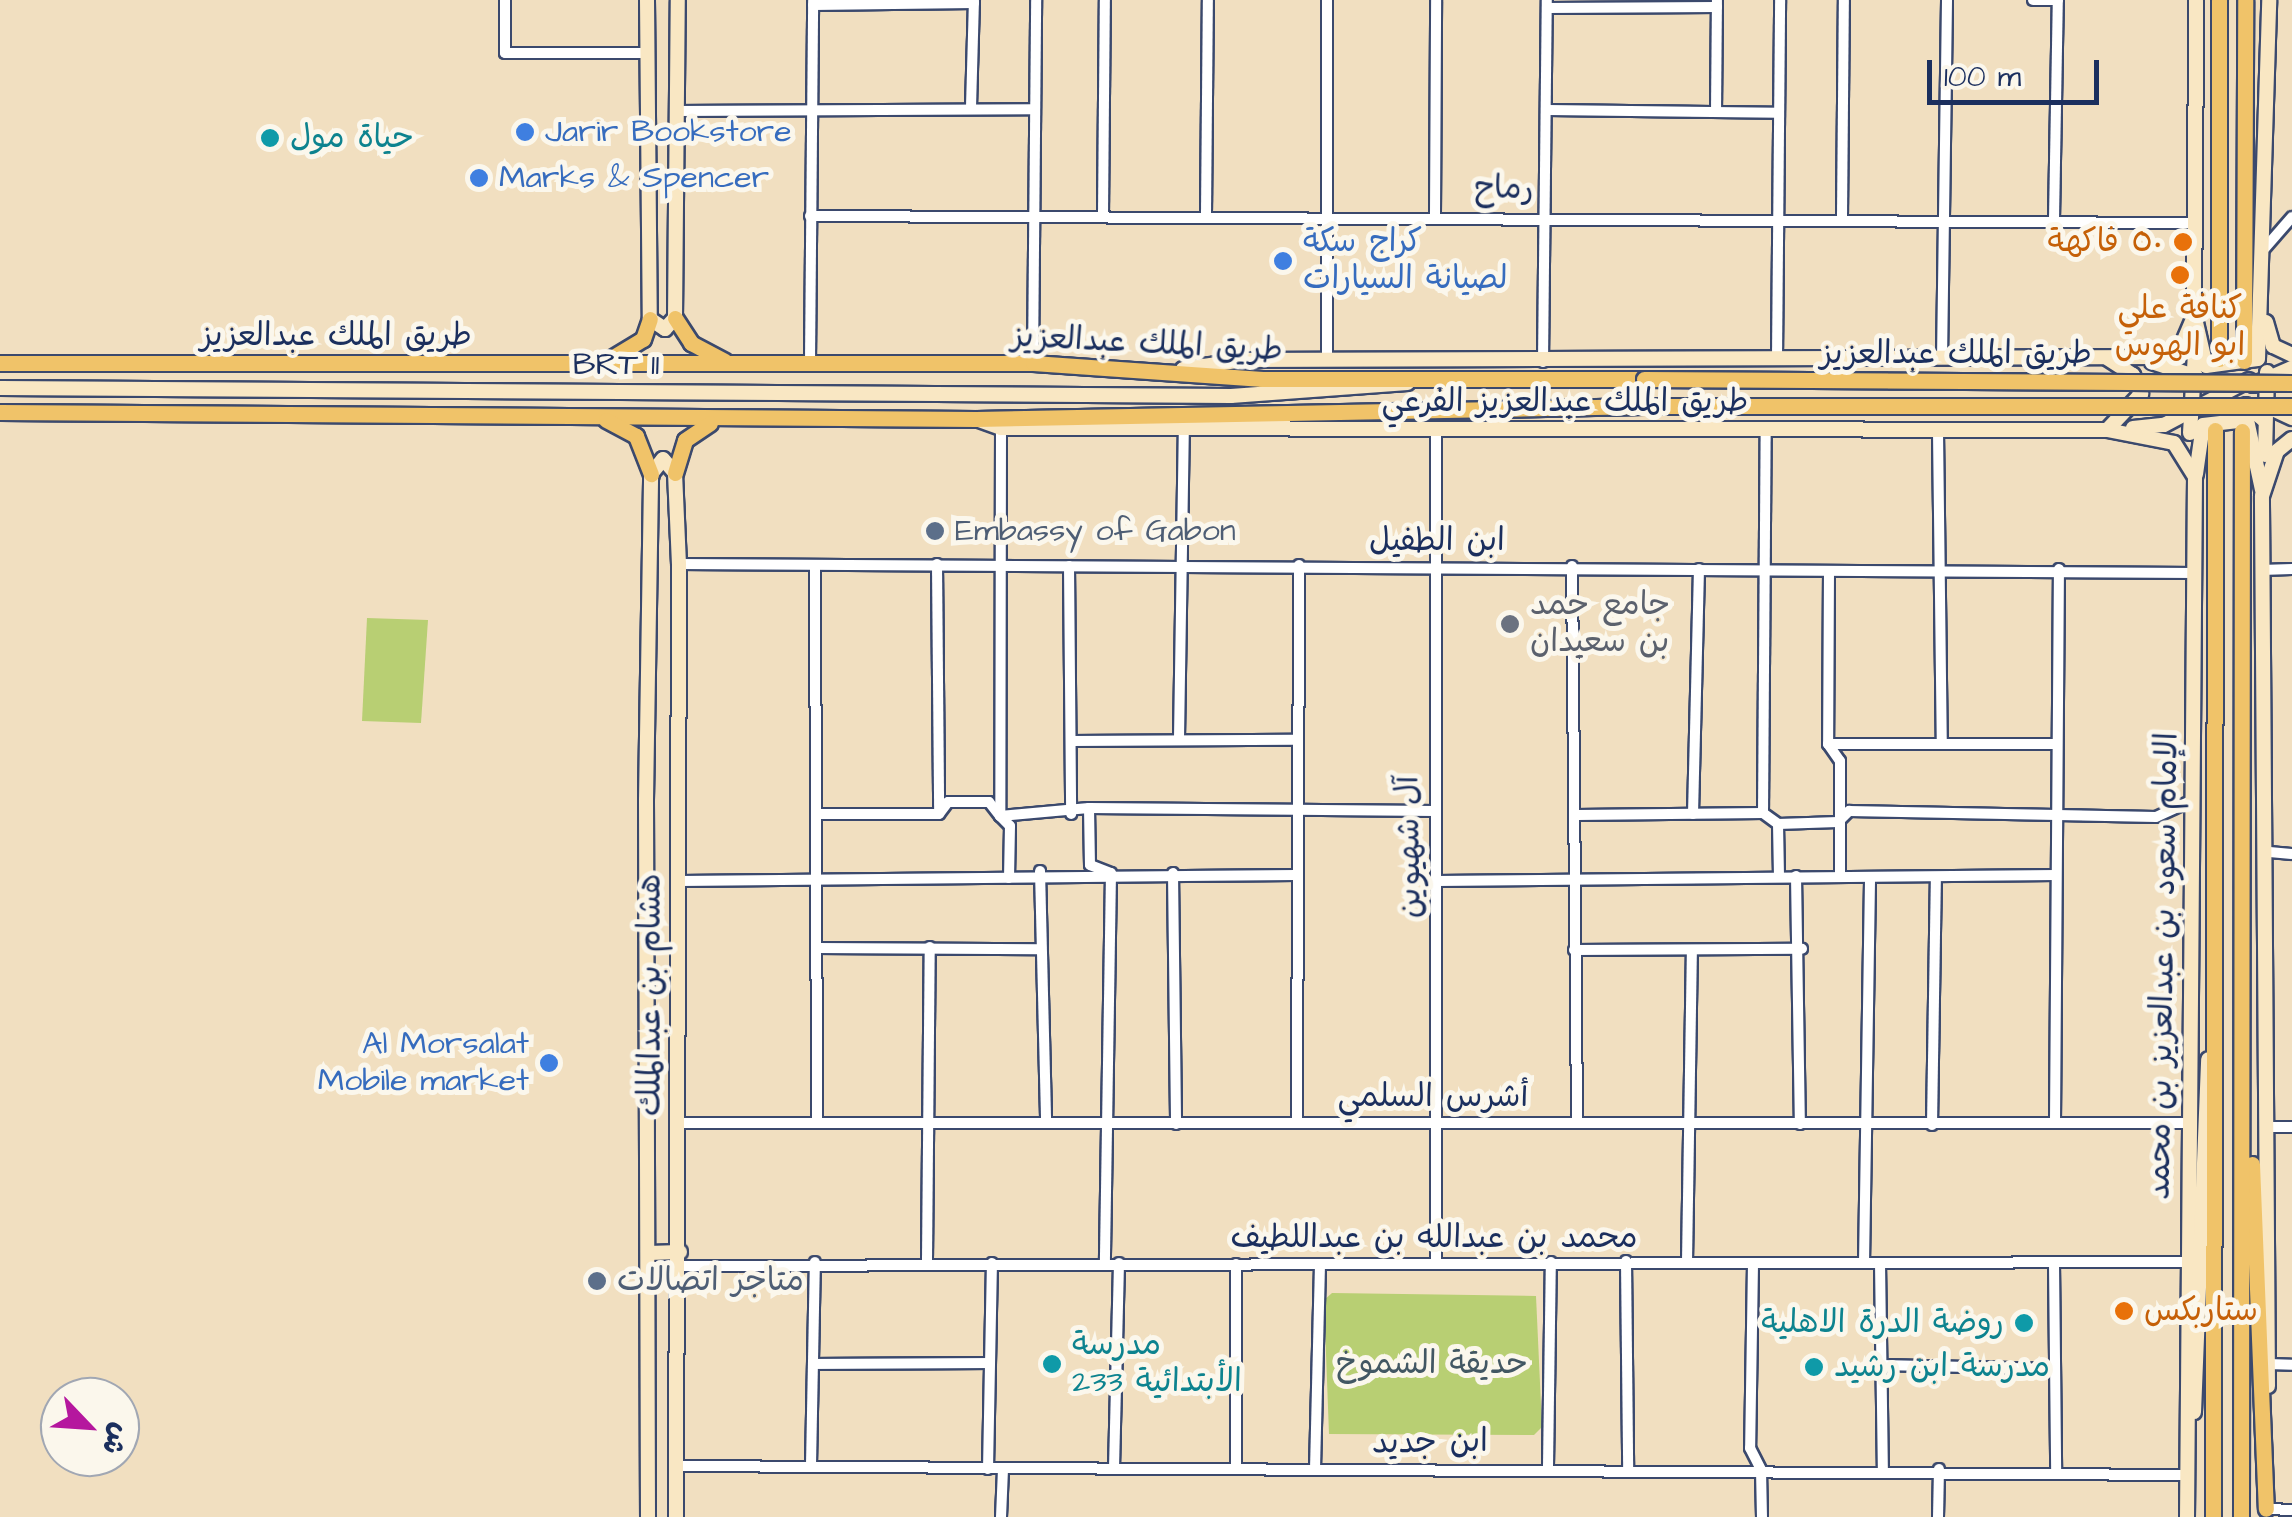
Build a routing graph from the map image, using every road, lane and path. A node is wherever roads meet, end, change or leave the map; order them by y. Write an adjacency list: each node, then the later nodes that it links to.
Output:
1 (505, 0): 22 (street)
2 (647, 0): 22 (street)
3 (678, 0): 27 (street)
4 (1036, 0): 25 (street)
5 (1104, 0): 30 (street)
6 (1208, 0): 31 (street)
7 (1327, 0): 32 (street)
8 (1436, 0): 33 (street)
9 (1780, 0): 29 (street)
10 (1844, 0): 37 (street)
11 (1948, 0): 38 (street)
12 (2034, 0): 13 (street)
13 (2058, 0): 41 (street)
14 (2196, 0): 42 (street)
15 (2219, 0): 53 (main road)
16 (2245, 0): 54 (main road)
17 (2269, 0): 43 (street)
18 (812, 2): 19 (street); 24 (street)
19 (974, 2): 23 (street)
20 (1547, 4): 21 (street); 26 (street)
21 (1717, 4): 28 (street)
22 (647, 53): 47 (street)
23 (971, 107): 24 (street); 25 (street)
24 (810, 108): 27 (street); 35 (street)
25 (1034, 109): 36 (street)
26 (1548, 110): 28 (street); 34 (street)
27 (676, 111): 46 (street)
28 (1716, 111): 29 (street)
29 (1778, 113): 39 (street)
30 (1103, 214): 31 (street, رماح); 36 (street, رماح)
31 (1206, 214): 32 (street, رماح)
32 (1330, 214): 33 (street, رماح); 55 (street)
33 (1435, 214): 34 (street, رماح)
34 (1548, 214): 39 (street, رماح); 60 (street)
35 (810, 216): 36 (street, رماح); 57 (street)
36 (1034, 216): 59 (street)
37 (1842, 216): 38 (street, رماح); 39 (street, رماح)
38 (1946, 216): 41 (street, رماح); 52 (street)
39 (1777, 218): 51 (street)
40 (2292, 218): 43 (street)
41 (2054, 219): 42 (street, رماح)
42 (2197, 223): 45 (street)
43 (2265, 248): 44 (street)
44 (2262, 307): 45 (street); 48 (street); 49 (street)
45 (2194, 317): 50 (street); 62 (street)
46 (676, 318): 47 (street); 58 (main road)
47 (650, 319): 61 (main road)
48 (2268, 355): 65 (street); 70 (street)
49 (2292, 355)
50 (2102, 356): 52 (street, طريق الملك عبدالعزيز الفرعي); 62 (street); 84 (street)
51 (1777, 358): 52 (street, طريق الملك عبدالعزيز الفرعي); 60 (street, طريق الملك عبدالعزيز الفرعي)
52 (1942, 359)
53 (2219, 360)
54 (2244, 360)
55 (1327, 361): 60 (street, طريق الملك عبدالعزيز الفرعي); 64 (street, طريق الملك عبدالعزيز الفرعي)
56 (0, 362): 61 (main road, طريق الملك عبدالعزيز)
57 (810, 362): 58 (main road, طريق الملك عبدالعزيز); 59 (main road, طريق الملك عبدالعزيز)
58 (729, 363): 61 (main road, طريق الملك عبدالعزيز)
59 (1033, 363): 64 (main road, طريق الملك عبدالعزيز)
60 (1543, 363)
61 (600, 364)
62 (2194, 368): 70 (street); 72 (street)
63 (2292, 368): 65 (street)
64 (1180, 370): 66 (main road, طريق الملك عبدالعزيز)
65 (2267, 375): 70 (street); 75 (street)
66 (1419, 381): 67 (main road, طريق الملك عبدالعزيز, bridge); 69 (street, BRT 11)
67 (2292, 384)
68 (0, 388): 69 (street, BRT 11)
69 (1231, 396): 73 (street, BRT 11)
70 (2233, 396): 72 (street); 75 (street); 88 (street)
71 (2292, 406): 73 (main road, طريق الملك عبدالعزيز, bridge)
72 (2192, 409): 84 (street); 88 (street)
73 (1354, 410): 79 (main road, طريق الملك عبدالعزيز)
74 (0, 412): 76 (main road, طريق الملك عبدالعزيز)
75 (2265, 413): 78 (street); 93 (street)
76 (602, 418): 77 (main road, طريق الملك عبدالعزيز); 91 (main road)
77 (726, 418): 79 (main road, طريق الملك عبدالعزيز); 90 (main road)
78 (2292, 418)
79 (976, 419): 80 (street, طريق الملك عبدالعزيز الفرعي)
80 (1002, 428): 81 (street, طريق الملك عبدالعزيز الفرعي); 98 (street)
81 (1184, 428): 82 (street, طريق الملك عبدالعزيز الفرعي); 94 (street)
82 (1436, 430): 83 (street, طريق الملك عبدالعزيز الفرعي); 101 (street, آل شهيوين)
83 (1766, 430): 87 (street, طريق الملك عبدالعزيز الفرعي); 103 (street)
84 (2107, 430): 87 (street, طريق الملك عبدالعزيز الفرعي); 92 (street, طريق الملك عبدالعزيز الفرعي)
85 (2216, 430): 154 (main road, الإمام سعود بن عبدالعزيز بن محمد)
86 (2242, 431): 155 (main road)
87 (1938, 432): 104 (street)
88 (2190, 433): 92 (street)
89 (2292, 439): 93 (street)
90 (676, 473): 91 (street); 95 (street, هشام بن عبدالملك)
91 (651, 474): 173 (street, هشام بن عبدالملك)
92 (2196, 477): 93 (street); 110 (street, الإمام سعود بن عبدالعزيز بن محمد)
93 (2262, 496): 108 (street)
94 (1182, 563): 99 (street, ابن الطفيل); 100 (street, ابن الطفيل); 111 (street)
95 (679, 564): 97 (street, ابن الطفيل); 147 (street, هشام بن عبدالملك)
96 (937, 564): 97 (street, ابن الطفيل); 98 (street, ابن الطفيل); 123 (street)
97 (815, 565): 122 (street)
98 (1003, 566): 99 (street, ابن الطفيل); 128 (street)
99 (1069, 566): 113 (street)
100 (1299, 566): 101 (street, ابن الطفيل); 112 (street)
101 (1434, 566): 102 (street, ابن الطفيل); 120 (street, آل شهيوين)
102 (1572, 566): 105 (street, ابن الطفيل); 127 (street)
103 (1766, 568): 105 (street, ابن الطفيل); 107 (street, ابن الطفيل); 121 (street)
104 (1942, 568): 106 (street, ابن الطفيل); 107 (street, ابن الطفيل); 114 (street)
105 (1699, 569): 125 (street)
106 (2059, 569): 110 (street, ابن الطفيل); 116 (street)
107 (1829, 570): 115 (street)
108 (2262, 570): 109 (street); 131 (street)
109 (2292, 570)
110 (2195, 572): 117 (street, الإمام سعود بن عبدالعزيز بن محمد)
111 (1179, 738): 112 (street); 113 (street)
112 (1296, 740): 119 (street)
113 (1071, 741): 124 (street)
114 (1942, 743): 115 (street); 116 (street)
115 (1828, 744): 129 (street)
116 (2057, 744): 126 (street)
117 (2194, 800): 126 (street); 163 (street, الإمام سعود بن عبدالعزيز بن محمد)
118 (1089, 808): 119 (street); 124 (street); 134 (street)
119 (1296, 811): 120 (street); 137 (street)
120 (1434, 811): 146 (street, آل شهيوين)
121 (1763, 813): 125 (street); 130 (street)
122 (816, 814): 123 (street); 144 (street)
123 (939, 814): 128 (street)
124 (1071, 814): 128 (street)
125 (1693, 814): 127 (street)
126 (2058, 814): 129 (street); 139 (street)
127 (1576, 815): 145 (street)
128 (1000, 816): 142 (street)
129 (1838, 822): 130 (street); 138 (street)
130 (1778, 824): 136 (street)
131 (2269, 852): 132 (street); 171 (street)
132 (2292, 854)
133 (1040, 871): 134 (street); 142 (street); 150 (street)
134 (1111, 873): 135 (street); 157 (street)
135 (1173, 874): 137 (street); 164 (street)
136 (1779, 874): 140 (street); 145 (street)
137 (1296, 875): 158 (street)
138 (1840, 875): 140 (street); 143 (street)
139 (2056, 875): 141 (street); 160 (street)
140 (1796, 876): 151 (street)
141 (1936, 877): 143 (street); 170 (street)
142 (1010, 878): 144 (street)
143 (1870, 878): 169 (street)
144 (815, 879): 147 (street); 148 (street)
145 (1574, 879): 146 (street); 152 (street)
146 (1437, 881): 165 (street, آل شهيوين)
147 (680, 882): 161 (street, هشام بن عبدالملك)
148 (816, 948): 149 (street); 162 (street)
149 (930, 948): 150 (street); 168 (street)
150 (1040, 949): 156 (street)
151 (1802, 949): 153 (street); 167 (street)
152 (1574, 950): 153 (street); 159 (street)
153 (1692, 950): 166 (street)
154 (2218, 954): 211 (street); 220 (main road, الإمام سعود بن عبدالعزيز بن محمد)
155 (2242, 1084): 213 (main road); 221 (main road)
156 (1046, 1120): 157 (street, أشرس السلمي); 168 (street, أشرس السلمي)
157 (1106, 1122): 164 (street, أشرس السلمي); 190 (street)
158 (1297, 1122): 164 (street, أشرس السلمي); 165 (street, أشرس السلمي)
159 (1577, 1122): 165 (street, أشرس السلمي); 166 (street, أشرس السلمي)
160 (2056, 1122): 163 (street, أشرس السلمي); 170 (street, أشرس السلمي)
161 (678, 1123): 162 (street, أشرس السلمي); 174 (street, هشام بن عبدالملك)
162 (817, 1123): 168 (street, أشرس السلمي)
163 (2189, 1123): 181 (street, الإمام سعود بن عبدالعزيز بن محمد)
164 (1176, 1124)
165 (1433, 1124): 187 (street, آل شهيوين)
166 (1688, 1124): 167 (street, أشرس السلمي); 179 (street)
167 (1800, 1124): 169 (street, أشرس السلمي)
168 (929, 1125): 175 (street)
169 (1866, 1125): 170 (street, أشرس السلمي); 180 (street)
170 (1932, 1125)
171 (2266, 1127): 172 (street); 193 (street)
172 (2292, 1127)
173 (648, 1252): 174 (street); 197 (street, هشام بن عبدالملك)
174 (680, 1259): 177 (street, محمد بن عبدالله بن عبداللطيف); 198 (street, هشام بن عبدالملك)
175 (927, 1260): 177 (street, محمد بن عبدالله بن عبداللطيف); 182 (street, محمد بن عبدالله بن عبداللطيف)
176 (1626, 1261): 178 (street, محمد بن عبدالله بن عبداللطيف); 179 (street, محمد بن عبدالله بن عبداللطيف); 208 (street)
177 (815, 1262): 191 (street)
178 (1551, 1262): 187 (street, محمد بن عبدالله بن عبداللطيف); 200 (street)
179 (1687, 1262): 188 (street, محمد بن عبدالله بن عبداللطيف)
180 (1864, 1262): 183 (street, محمد بن عبدالله بن عبداللطيف); 188 (street, محمد بن عبدالله بن عبداللطيف)
181 (2188, 1262): 189 (street, محمد بن عبدالله بن عبداللطيف); 211 (street, الإمام سعود بن عبدالعزيز بن محمد)
182 (992, 1263): 190 (street, محمد بن عبدالله بن عبداللطيف); 192 (street)
183 (1880, 1263): 189 (street, محمد بن عبدالله بن عبداللطيف); 194 (street)
184 (1119, 1264): 185 (street, محمد بن عبدالله بن عبداللطيف); 190 (street, محمد بن عبدالله بن عبداللطيف); 202 (street)
185 (1236, 1264): 186 (street, محمد بن عبدالله بن عبداللطيف); 206 (street)
186 (1320, 1264): 187 (street, محمد بن عبدالله بن عبداللطيف); 207 (street)
187 (1436, 1264)
188 (1753, 1264): 210 (street)
189 (2054, 1264): 196 (street)
190 (1105, 1265)
191 (813, 1364): 192 (street); 199 (street)
192 (988, 1364): 201 (street)
193 (2268, 1364): 195 (street); 213 (street)
194 (1882, 1365): 196 (street); 203 (street)
195 (2292, 1365)
196 (2054, 1369): 204 (street)
197 (648, 1455): 198 (street); 214 (street, هشام بن عبدالملك)
198 (675, 1460): 199 (street, ابن جديد); 215 (street, هشام بن عبدالملك)
199 (812, 1465): 201 (street, ابن جديد)
200 (1548, 1466): 207 (street, ابن جديد); 208 (street, ابن جديد)
201 (988, 1468): 205 (street, ابن جديد)
202 (1114, 1468): 205 (street, ابن جديد); 206 (street, ابن جديد)
203 (1884, 1468): 209 (street, ابن جديد); 210 (street, ابن جديد)
204 (2056, 1468): 209 (street, ابن جديد); 211 (street, ابن جديد)
205 (1003, 1469): 216 (street)
206 (1236, 1469): 207 (street, ابن جديد)
207 (1315, 1469)
208 (1628, 1469): 210 (street, ابن جديد)
209 (1939, 1469): 218 (street)
210 (1761, 1470): 217 (street)
211 (2186, 1475): 219 (street, الإمام سعود بن عبدالعزيز بن محمد)
212 (2292, 1510): 213 (street)
213 (2266, 1513)
214 (648, 1517)
215 (676, 1517)
216 (1001, 1517)
217 (1762, 1517)
218 (1938, 1517)
219 (2187, 1517)
220 (2213, 1517)
221 (2241, 1517)

